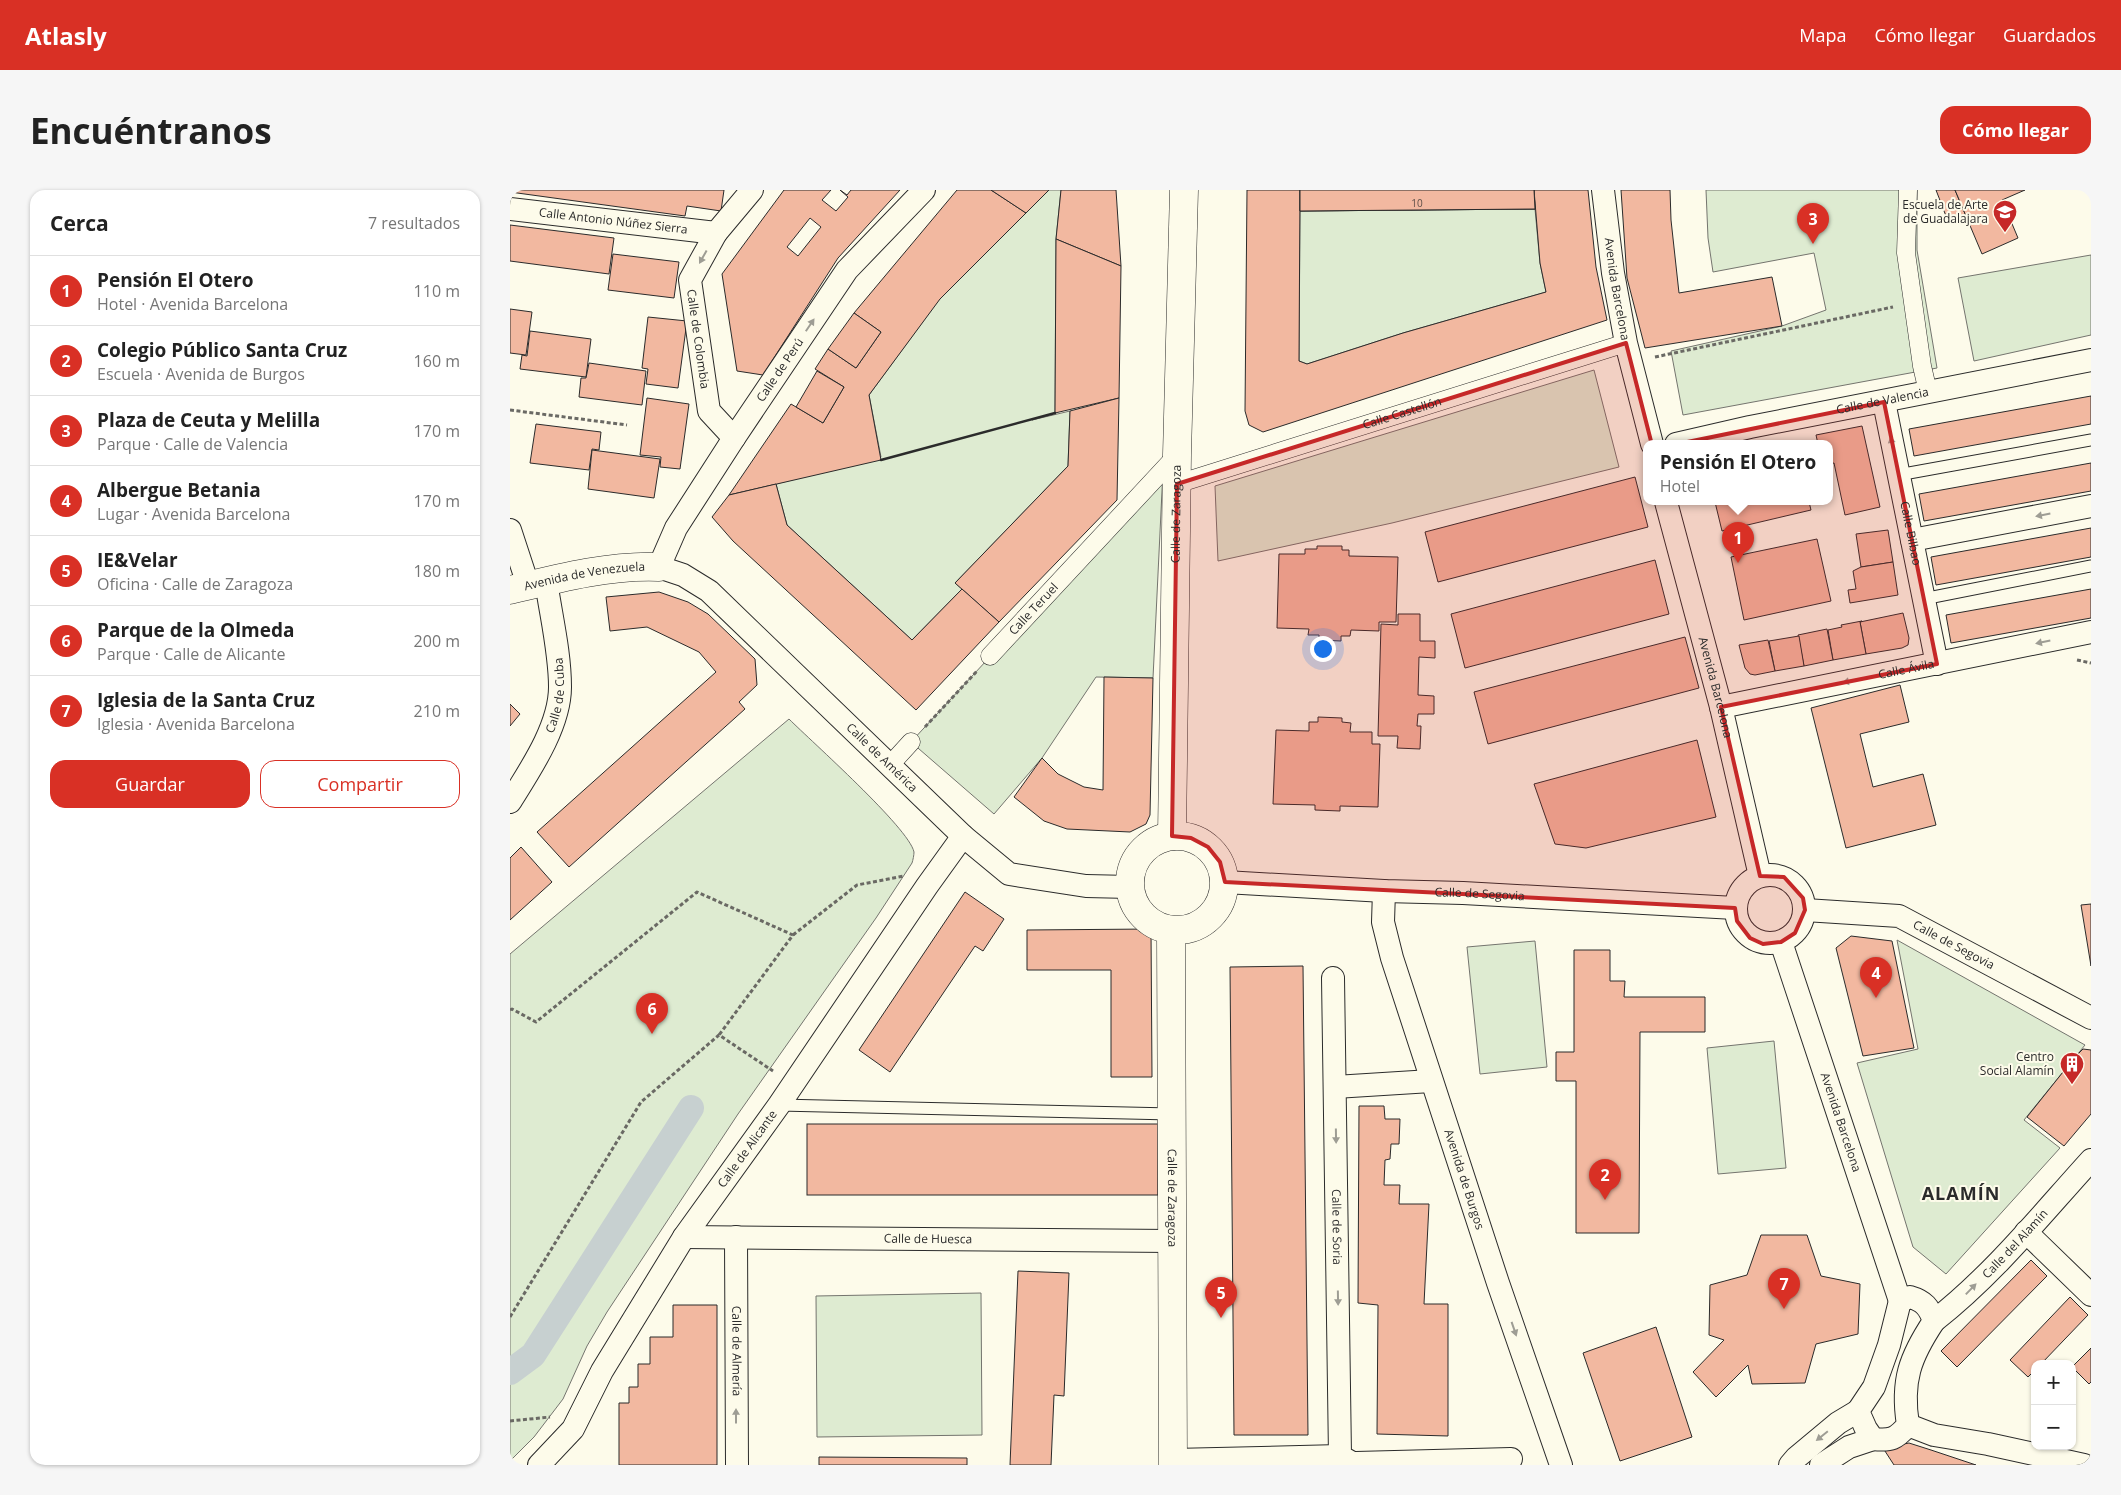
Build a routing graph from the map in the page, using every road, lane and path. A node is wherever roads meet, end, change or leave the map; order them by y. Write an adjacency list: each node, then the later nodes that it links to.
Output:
1 (752, 190): 7 (street, Calle de Colombia)
2 (924, 190): 15 (street, Calle de Perú, one-way to 2)
3 (1184, 190): 19 (street, Calle de Zaragoza)
4 (1603, 190): 9 (street, Avenida Barcelona)
5 (1908, 190): 8 (street)
6 (510, 209): 7 (street, Calle Antonio Núñez Sierra)
7 (716, 233): 15 (street, Calle de Colombia, one-way to 15)
8 (1913, 303): 9 (path); 11 (street)
9 (1629, 352): 16 (street, Avenida Barcelona); 21 (street, Calle Castellón)
10 (2091, 360): 11 (street, Calle de Valencia)
11 (1928, 392): 12 (street, Calle de Valencia)
12 (1884, 402): 17 (street, Calle de Valencia); 20 (street, Calle Bilbao, one-way to 12)
13 (510, 410): 14 (path)
14 (628, 425)
15 (734, 438): 27 (street, Calle de Perú)
16 (1651, 440)
17 (1693, 440)
18 (2091, 440): 20 (lane)
19 (1177, 455): 21 (street, Calle de Zaragoza); 31 (street, Calle Teruel)
20 (1898, 474): 25 (street, Calle Bilbao)
21 (1177, 484): 38 (street, Calle de Zaragoza)
22 (1667, 505): 33 (street, Avenida Barcelona)
23 (2091, 506): 25 (street, one-way to 25)
24 (510, 530): 28 (street, Calle de Cuba)
25 (1912, 540): 29 (street, Calle Bilbao)
26 (2091, 566): 29 (lane)
27 (659, 567): 28 (street, Avenida de Venezuela); 35 (street, Calle de América)
28 (528, 585): 36 (street, Calle de Cuba)
29 (1924, 599): 32 (street, Calle Bilbao)
30 (2091, 632): 32 (street, Calle Ávila, one-way to 32)
31 (990, 656): 34 (path)
32 (1937, 664): 33 (street, Calle Ávila, one-way to 33)
33 (1722, 707): 39 (street, Avenida Barcelona)
34 (911, 742): 35 (street)
35 (890, 765): 37 (street, Calle de América)
36 (510, 802)
37 (963, 836): 41 (street, Calle de Alicante); 42 (street, Calle de América)
38 (1172, 836): 40 (street); 42 (street)
39 (1760, 876): 44 (street); 45 (street)
40 (1225, 882): 43 (street, Calle de Segovia); 46 (street)
41 (927, 886): 47 (path); 54 (street, Calle de Alicante)
42 (1130, 887): 46 (street)
43 (1384, 891): 44 (street, Calle de Segovia); 53 (street, Avenida de Burgos)
44 (1735, 908): 48 (street)
45 (1805, 910): 48 (street); 51 (street, Calle de Segovia)
46 (1171, 930): 57 (street, Calle de Zaragoza)
47 (793, 935): 50 (path); 52 (path)
48 (1781, 942): 64 (street, Avenida Barcelona)
49 (1333, 978): 55 (street, Calle de Soria)
50 (510, 1010)
51 (2091, 1018)
52 (719, 1035): 54 (path); 65 (path)
53 (1431, 1080): 55 (street); 78 (street, Avenida de Burgos, one-way to 78)
54 (793, 1084): 56 (street, Calle de Alicante)
55 (1335, 1087): 73 (street, Calle de Soria, one-way to 73)
56 (779, 1105): 57 (lane); 60 (street, Calle de Alicante)
57 (1172, 1114): 62 (street, Calle de Zaragoza)
58 (2091, 1160): 59 (street, Calle del Alamín)
59 (2026, 1232): 63 (street); 66 (street, Calle del Alamín, one-way to 59)
60 (684, 1237): 61 (street, Calle de Huesca); 68 (street, Calle de Alicante)
61 (736, 1237): 62 (street, Calle de Huesca); 77 (street, Calle de Almería, one-way to 61)
62 (1172, 1241): 74 (street, Calle de Zaragoza)
63 (2091, 1295)
64 (1900, 1301): 66 (street); 67 (street)
65 (510, 1317)
66 (1934, 1321): 70 (street)
67 (1858, 1411): 71 (street); 79 (street, one-way to 79)
68 (580, 1414): 69 (path); 76 (street, Calle de Alicante)
69 (510, 1421)
70 (1908, 1425): 71 (street); 81 (street)
71 (1873, 1439): 80 (street)
72 (1511, 1458): 75 (street)
73 (1351, 1461): 74 (street); 75 (street)
74 (1173, 1462)
75 (1458, 1463)
76 (539, 1465)
77 (736, 1465)
78 (1561, 1465)
79 (1790, 1465)
80 (1821, 1465)
81 (2084, 1465)

